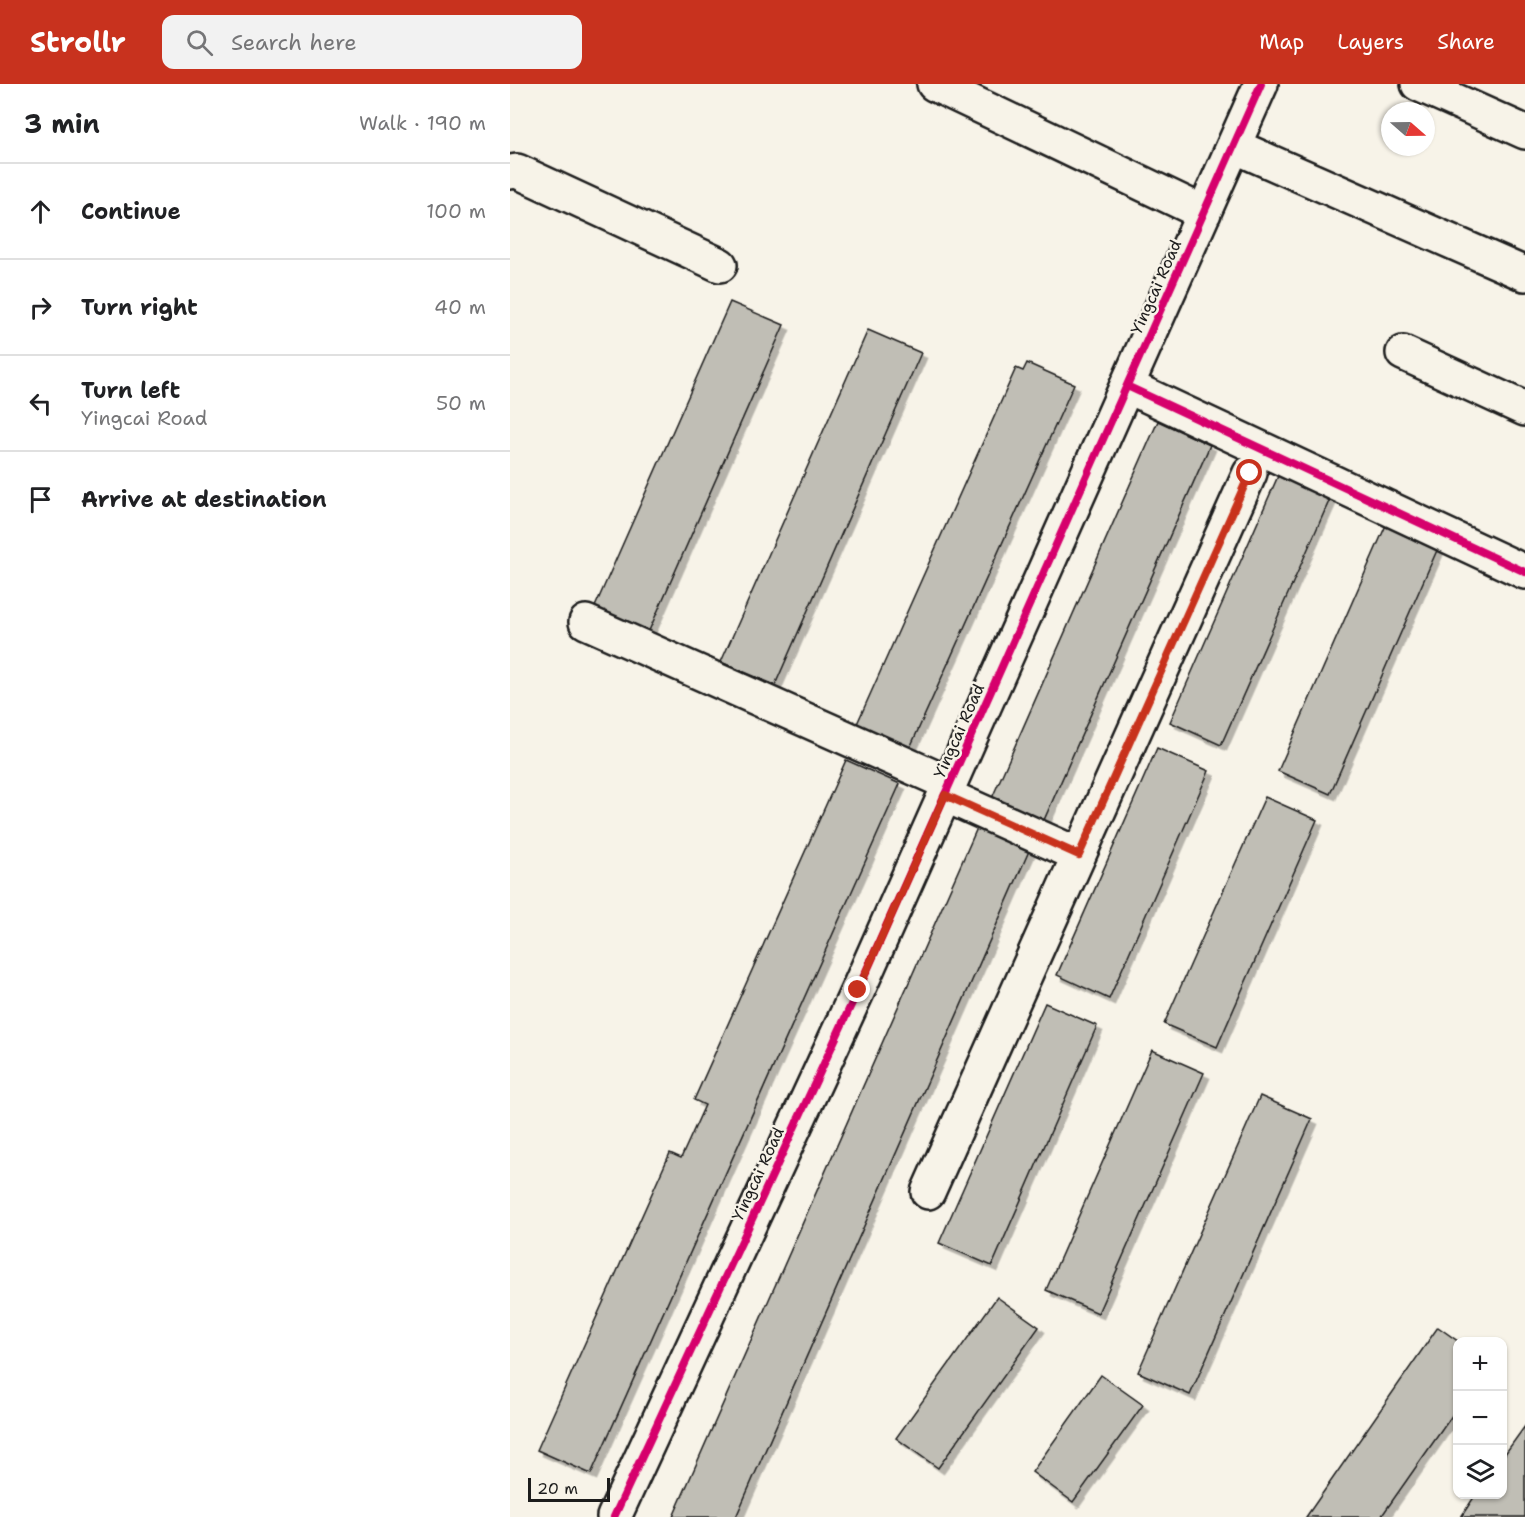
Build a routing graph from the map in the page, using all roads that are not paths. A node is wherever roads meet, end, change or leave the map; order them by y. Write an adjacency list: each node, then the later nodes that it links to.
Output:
1 (934, 84): 7 (street)
2 (1418, 84): 4 (street)
3 (1258, 85): 5 (street, Yingcai Road)
4 (1525, 132)
5 (1234, 146): 7 (street, Yingcai Road); 9 (street)
6 (510, 172): 8 (street)
7 (1204, 213): 11 (street, Yingcai Road)
8 (720, 265)
9 (1525, 274)
10 (1403, 353): 12 (street)
11 (1127, 386): 14 (street); 16 (street, Yingcai Road)
12 (1525, 409)
13 (1250, 473): 17 (street)
14 (1525, 572)
15 (586, 622): 16 (street)
16 (947, 790): 17 (street); 19 (street, Yingcai Road)
17 (1079, 855): 18 (street)
18 (928, 1192)
19 (614, 1517)

